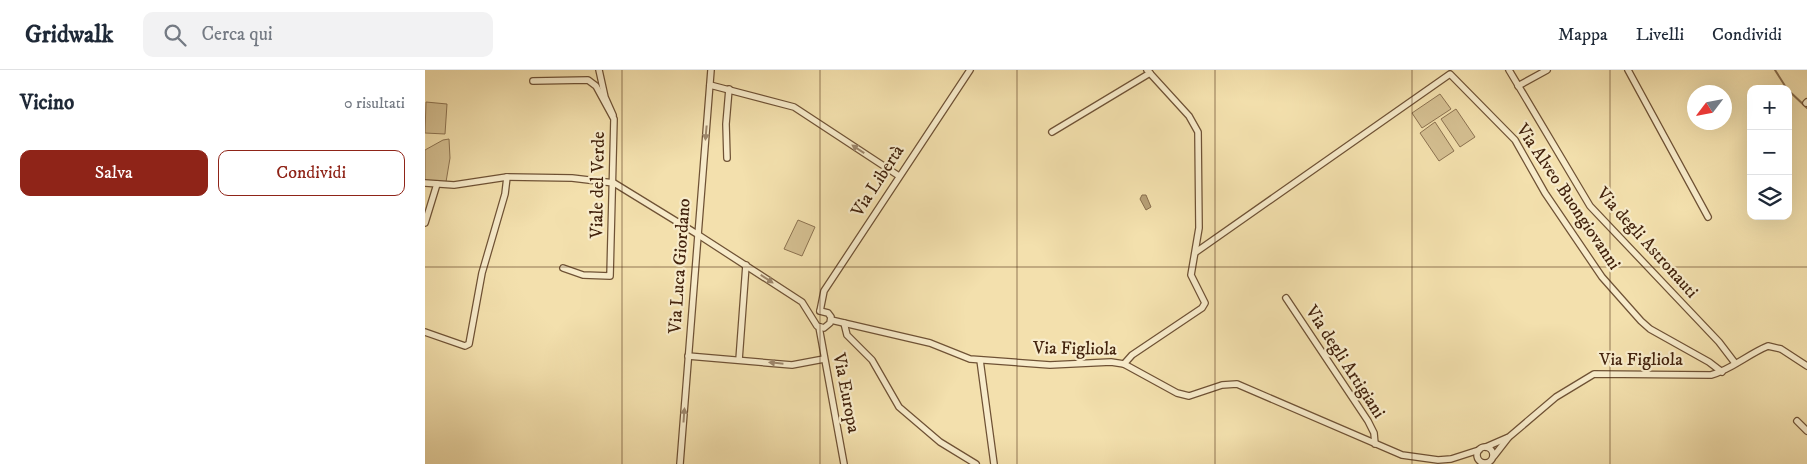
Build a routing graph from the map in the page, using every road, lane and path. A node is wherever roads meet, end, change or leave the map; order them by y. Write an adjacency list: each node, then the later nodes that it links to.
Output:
1 (599, 70): 12 (street)
2 (711, 70): 9 (street, Via Luca Giordano)
3 (970, 70): 15 (street, Via Libertà)
4 (1509, 70): 10 (street, Via degli Astronauti)
5 (1547, 70): 10 (street)
6 (1628, 70): 20 (street)
7 (1148, 71): 13 (street); 23 (street)
8 (533, 81): 12 (street, Viale del Verde)
9 (710, 84): 11 (street); 22 (street, Via Luca Giordano, one-way to 22)
10 (1519, 86): 37 (street, Via degli Astronauti)
11 (729, 89): 14 (street); 15 (street, one-way to 11)
12 (614, 119): 18 (street, Viale del Verde)
13 (1052, 132)
14 (727, 158)
15 (899, 176): 27 (street, Via Libertà)
16 (507, 177): 18 (street); 19 (street); 32 (street)
17 (425, 182): 19 (street)
18 (614, 183): 22 (street); 25 (street, Viale del Verde)
19 (437, 184): 21 (street)
20 (1708, 217)
21 (425, 223)
22 (697, 234): 24 (street); 33 (street, Via Luca Giordano)
23 (1196, 252): 38 (street); 40 (street, Via Alveo Buongiovanni)
24 (746, 266): 28 (street, one-way to 28); 35 (street)
25 (563, 268)
26 (1286, 298): 44 (street, Via degli Artigiani)
27 (820, 311): 28 (street); 29 (street)
28 (814, 319): 31 (street)
29 (831, 320): 30 (street, Via Figliola); 31 (street)
30 (844, 323): 36 (street, Via Figliola); 52 (street)
31 (819, 327): 34 (street, Via Europa)
32 (425, 332)
33 (688, 356): 35 (street); 50 (street, Via Luca Giordano, one-way to 33)
34 (824, 359): 35 (street, one-way to 35); 51 (street, Via Europa)
35 (739, 360)
36 (980, 360): 38 (street, Via Figliola); 53 (street)
37 (1735, 363): 39 (street, Via Figliola); 40 (street, Via Figliola)
38 (1124, 364): 44 (street, Via Figliola)
39 (1807, 366)
40 (1722, 372): 43 (street, Via Figliola)
41 (1797, 421): 42 (street)
42 (1807, 431)
43 (1509, 437): 45 (street, Via Figliola); 48 (street)
44 (1375, 444): 47 (street, Via Figliola)
45 (1486, 447): 46 (street, Via Figliola); 48 (street)
46 (1479, 450): 47 (street, Via Figliola); 49 (street)
47 (1468, 454): 49 (street)
48 (1493, 456): 49 (street)
49 (1483, 462)
50 (680, 464)
51 (845, 464)
52 (976, 464)
53 (994, 464)

